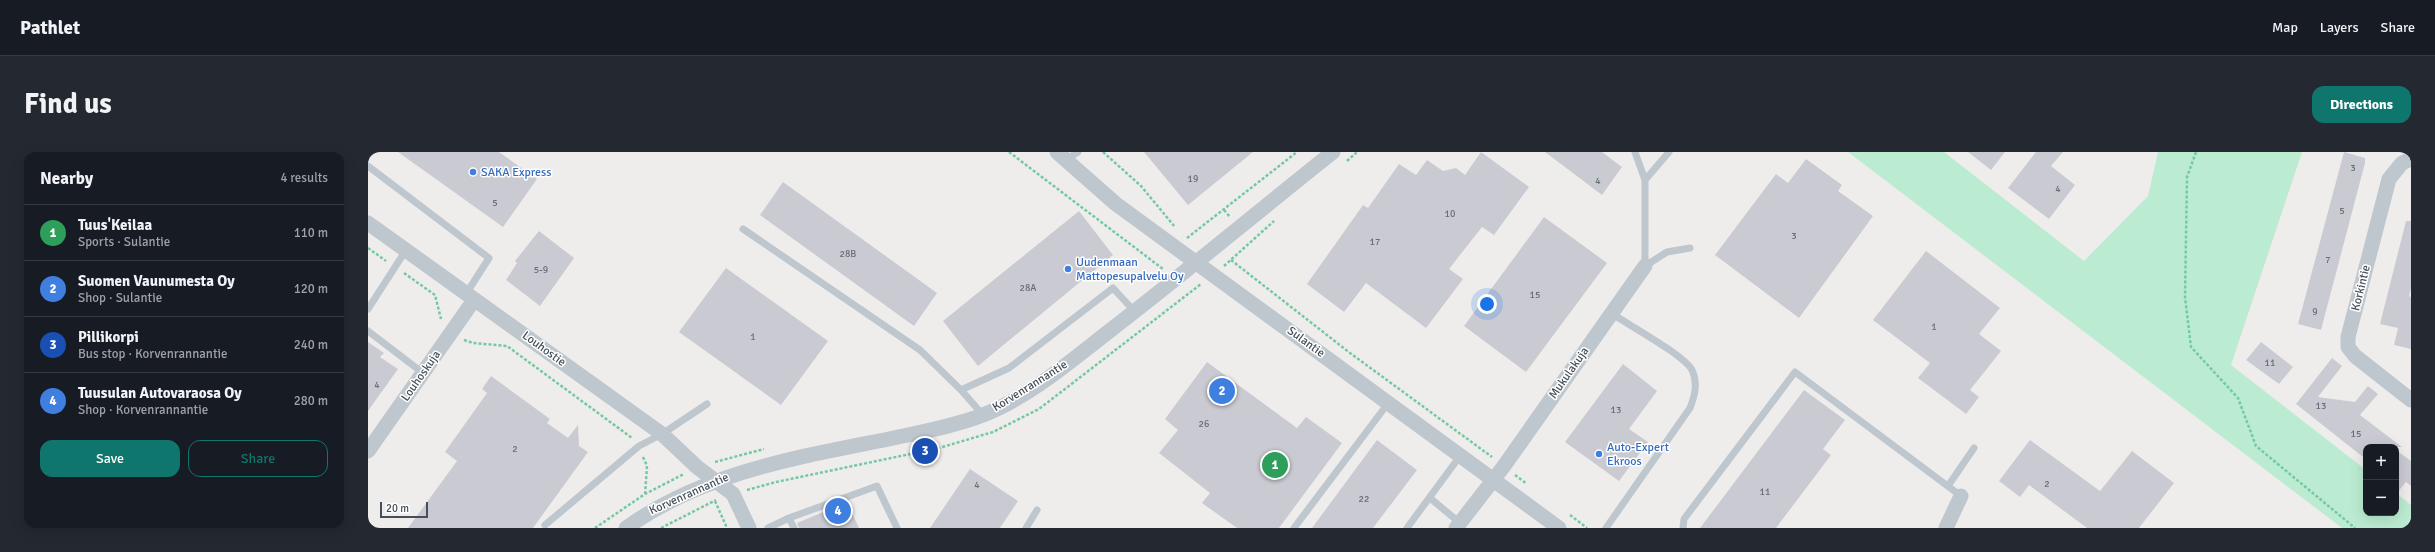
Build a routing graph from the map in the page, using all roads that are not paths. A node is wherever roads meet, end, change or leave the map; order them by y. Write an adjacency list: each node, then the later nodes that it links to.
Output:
1 (1333, 152): 12 (street, Korvenrannantie)
2 (1635, 152): 7 (lane)
3 (1669, 152): 7 (lane)
4 (1067, 154): 12 (street, Sulantie)
5 (2411, 159): 21 (street, Korkintie)
6 (368, 166): 14 (lane)
7 (1646, 180): 13 (lane)
8 (368, 223): 11 (street, Louhostie)
9 (743, 229): 20 (lane)
10 (1690, 248): 13 (lane)
11 (406, 250): 14 (street, Louhostie); 15 (lane)
12 (1195, 262): 16 (street, Korvenrannantie); 22 (street, Sulantie)
13 (1645, 266): 17 (street, Mukulakuja)
14 (470, 297): 19 (street, Louhoskuja); 25 (street, Louhostie)
15 (368, 309)
16 (1135, 312): 20 (lane); 24 (street, Korvenrannantie)
17 (1611, 313): 30 (street, Mukulakuja); 48 (lane)
18 (368, 332): 19 (lane)
19 (423, 373): 27 (street, Louhoskuja)
20 (961, 390): 24 (lane)
21 (2411, 400)
22 (1389, 402): 28 (street, Sulantie); 45 (lane)
23 (707, 404): 25 (lane)
24 (983, 415): 29 (street, Korvenrannantie)
25 (662, 434): 29 (street, Louhostie); 37 (lane)
26 (1974, 448): 31 (lane)
27 (368, 451)
28 (1460, 456): 30 (street, Sulantie); 33 (lane)
29 (716, 480): 39 (street, Korvenrannantie); 40 (street, Louhostie)
30 (1492, 480): 36 (street, Mukulakuja); 47 (street, Sulantie)
31 (1948, 486): 32 (lane); 49 (lane)
32 (1961, 496): 38 (street)
33 (1430, 498): 36 (lane); 46 (lane)
34 (1037, 510): 44 (lane)
35 (789, 518): 41 (lane); 42 (lane); 43 (lane)
36 (1458, 525)
37 (544, 526)
38 (1951, 526)
39 (626, 528)
40 (749, 528)
41 (768, 528)
42 (794, 528)
43 (897, 528)
44 (1026, 528)
45 (1294, 528)
46 (1407, 528)
47 (1559, 528)
48 (1606, 528)
49 (1683, 528)

